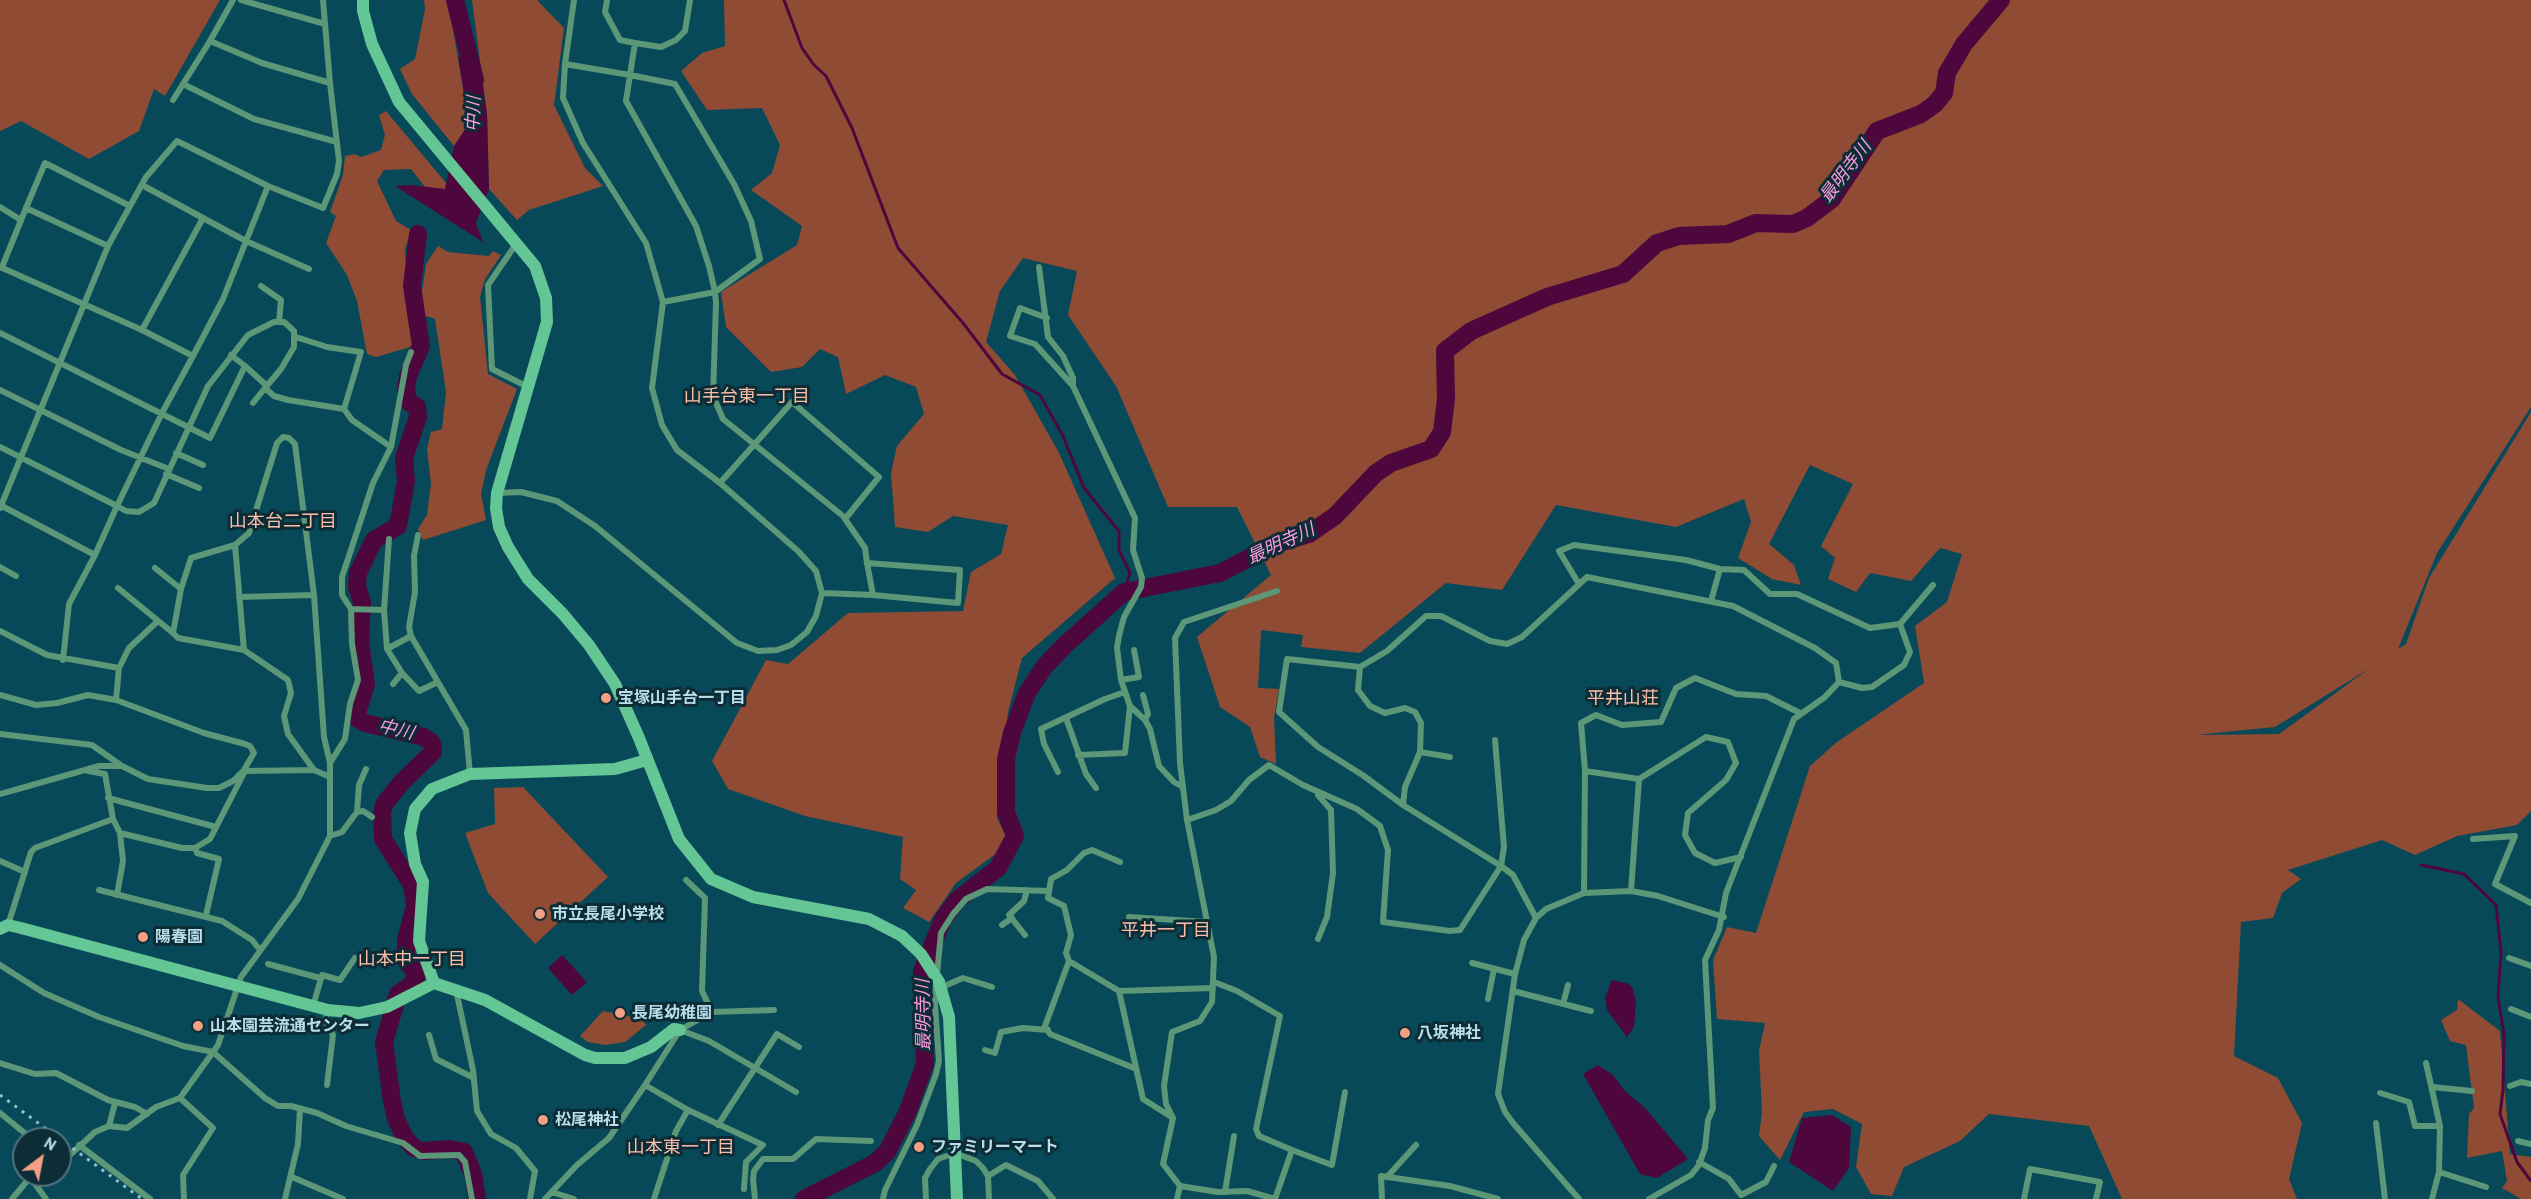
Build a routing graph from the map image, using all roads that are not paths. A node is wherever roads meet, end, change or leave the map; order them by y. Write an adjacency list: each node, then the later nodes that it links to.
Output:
1 (233, 0): 9 (street)
2 (241, 0): 8 (street)
3 (323, 0): 8 (street)
4 (363, 0): 25 (street)
5 (574, 0): 11 (street)
6 (607, 0): 10 (street)
7 (690, 0): 10 (street)
8 (325, 24): 13 (street)
9 (210, 41): 13 (street); 14 (street)
10 (635, 43): 12 (street)
11 (565, 64): 12 (street); 32 (street)
12 (630, 75): 31 (street); 31 (street)
13 (330, 83): 16 (street)
14 (183, 84): 15 (street); 16 (street)
15 (173, 100)
16 (337, 142): 18 (street)
17 (142, 185): 18 (street); 19 (street); 22 (street)
18 (268, 186): 24 (street)
19 (130, 206): 21 (street); 26 (street)
20 (0, 207): 23 (street)
21 (26, 208): 23 (street); 26 (street)
22 (203, 218): 24 (street); 36 (street)
23 (21, 220): 27 (street)
24 (246, 241): 29 (street); 41 (street)
25 (516, 244): 46 (street); 46 (street)
26 (108, 246): 33 (street)
27 (1, 267): 33 (street)
28 (1039, 267): 34 (street)
29 (309, 269)
30 (261, 286): 35 (street)
31 (715, 292): 32 (street); 53 (street)
32 (663, 302): 61 (street)
33 (84, 303): 36 (street); 42 (street)
34 (1047, 318): 44 (street); 44 (street)
35 (279, 322): 38 (street); 40 (street)
36 (142, 330): 41 (street)
37 (0, 333): 42 (street)
38 (296, 337): 45 (street); 49 (street)
39 (411, 352): 55 (street)
40 (231, 355): 43 (street); 52 (street)
41 (193, 356): 51 (street)
42 (59, 362): 50 (street); 51 (street)
43 (245, 366): 45 (street); 52 (street)
44 (1073, 386): 100 (street)
45 (266, 387): 48 (street); 49 (street)
46 (529, 387): 63 (street)
47 (0, 390): 50 (street)
48 (253, 403)
49 (344, 409): 55 (street)
50 (41, 410): 57 (street); 58 (street)
51 (162, 412): 52 (street); 58 (street)
52 (187, 427): 56 (street)
53 (755, 444): 61 (street); 66 (street); 66 (street)
54 (0, 447): 57 (street)
55 (391, 447): 86 (street)
56 (176, 453): 59 (street); 60 (street)
57 (21, 458): 64 (street); 65 (street)
58 (142, 458): 60 (street); 65 (street)
59 (203, 465)
60 (168, 472): 62 (street); 65 (street)
61 (720, 483): 81 (street)
62 (199, 488)
63 (498, 493): 81 (street); 117 (street)
64 (0, 506): 70 (street)
65 (117, 506): 70 (street)
66 (845, 519): 71 (street)
67 (418, 535): 92 (street)
68 (388, 539): 87 (street)
69 (235, 545): 79 (street); 82 (street); 84 (street)
70 (94, 555): 96 (street)
71 (867, 562): 83 (street); 83 (street)
72 (0, 567): 75 (street)
73 (155, 568): 79 (street)
74 (1720, 569): 76 (street); 85 (street); 89 (street)
75 (16, 576)
76 (1579, 584): 85 (street); 97 (street)
77 (1933, 585): 89 (street)
78 (118, 588): 88 (street)
79 (181, 589): 91 (street)
80 (1277, 591): 130 (street)
81 (822, 593): 83 (street)
82 (314, 595): 84 (street); 118 (street)
83 (873, 595)
84 (239, 597): 94 (street)
85 (1711, 601): 102 (street)
86 (351, 609): 87 (street); 118 (street)
87 (384, 609): 93 (street)
88 (158, 621): 91 (street); 98 (street)
89 (1900, 624): 102 (street)
90 (0, 631): 96 (street)
91 (173, 633): 94 (street)
92 (411, 636): 93 (street); 101 (street)
93 (387, 649): 99 (street)
94 (244, 650): 122 (street)
95 (1134, 650): 100 (street)
96 (63, 660): 98 (street)
97 (1360, 667): 114 (street); 134 (street)
98 (119, 668): 107 (street)
99 (402, 673): 101 (street); 103 (street)
100 (1121, 680): 104 (street)
101 (438, 682): 126 (street)
102 (1839, 682): 109 (street)
103 (393, 684)
104 (1125, 692): 108 (street); 110 (street)
105 (0, 695): 107 (street)
106 (1143, 695): 111 (street)
107 (116, 700): 121 (street)
108 (1130, 706): 111 (street); 115 (street)
109 (1800, 713): 124 (street); 144 (street)
110 (1066, 718): 115 (street); 125 (street)
111 (1145, 720): 130 (street)
112 (0, 734): 119 (street)
113 (1495, 740): 147 (street)
114 (1420, 752): 116 (street); 134 (street)
115 (1078, 755): 129 (street)
116 (1450, 757)
117 (647, 760): 126 (street); 179 (street, bridge)
118 (330, 763): 127 (street)
119 (122, 766): 121 (street); 123 (street)
120 (366, 769): 135 (street)
121 (245, 770): 122 (street); 139 (street)
122 (314, 770): 127 (street)
123 (84, 771): 132 (street); 133 (street)
124 (1585, 771): 128 (street); 154 (street)
125 (1058, 772)
126 (470, 774): 178 (street)
127 (330, 777): 141 (street)
128 (1639, 779): 144 (street); 153 (street)
129 (1096, 788)
130 (1183, 788): 138 (street)
131 (1313, 790): 138 (street); 147 (street); 166 (street)
132 (0, 794)
133 (108, 798): 137 (street); 139 (street)
134 (1403, 805): 147 (street)
135 (357, 812): 136 (street); 141 (street)
136 (372, 817)
137 (113, 819): 140 (street); 148 (street)
138 (1187, 820): 162 (street)
139 (216, 827): 143 (street)
140 (120, 833): 143 (street); 155 (street)
141 (330, 836): 167 (street)
142 (2473, 839): 156 (street)
143 (195, 848): 157 (street)
144 (1741, 857): 159 (street)
145 (0, 861): 148 (street)
146 (1120, 862): 152 (street)
147 (1501, 866): 161 (street)
148 (25, 872): 164 (street)
149 (686, 880): 194 (street)
150 (99, 890): 155 (street)
151 (1027, 890): 152 (street); 160 (street); 260 (street)
152 (1049, 891): 170 (street)
153 (1631, 891): 154 (street); 159 (street)
154 (1584, 893): 161 (street)
155 (117, 895): 157 (street)
156 (2531, 903)
157 (206, 915): 167 (street)
158 (1129, 917): 162 (street)
159 (1724, 917): 237 (street)
160 (1011, 918): 163 (street); 165 (street)
161 (1536, 918): 176 (street)
162 (1206, 922): 180 (street)
163 (1002, 925)
164 (4, 927): 182 (street)
165 (1025, 935)
166 (1318, 939)
167 (260, 950): 182 (street)
168 (355, 958): 177 (street)
169 (2509, 958): 174 (street)
170 (1069, 961): 185 (street); 197 (street)
171 (1472, 963): 175 (street)
172 (268, 964): 177 (street)
173 (0, 965): 201 (street)
174 (2531, 966)
175 (1494, 969): 176 (street); 187 (street)
176 (1515, 974): 186 (street)
177 (320, 978): 189 (street)
178 (434, 983): 184 (street); 191 (street)
179 (940, 985): 183 (street); 236 (street)
180 (1214, 985): 185 (street); 222 (street); 234 (street)
181 (1568, 985): 188 (street)
182 (237, 987): 189 (street); 201 (street)
183 (992, 987)
184 (456, 989): 196 (street); 206 (street)
185 (1119, 991): 205 (street)
186 (1513, 991): 188 (street); 269 (street)
187 (1488, 999)
188 (1563, 1004): 193 (street)
189 (312, 1006): 191 (street)
190 (2511, 1009): 195 (street)
191 (328, 1010): 208 (street)
192 (774, 1010): 194 (street)
193 (1591, 1011)
194 (712, 1012): 196 (street)
195 (2531, 1017)
196 (680, 1030): 204 (street); 209 (street)
197 (1047, 1030): 200 (street); 205 (street)
198 (429, 1035): 206 (street)
199 (799, 1047): 204 (street)
200 (985, 1050)
201 (213, 1052): 216 (street); 218 (street)
202 (0, 1063): 217 (street)
203 (2426, 1063): 211 (street)
204 (755, 1067): 213 (street); 224 (street)
205 (1134, 1068): 222 (street)
206 (474, 1077): 255 (street)
207 (2531, 1084): 210 (street)
208 (327, 1085)
209 (645, 1085): 219 (street); 247 (street)
210 (2510, 1086)
211 (2432, 1087): 212 (street); 226 (street)
212 (2472, 1091)
213 (796, 1092)
214 (1345, 1092): 234 (street)
215 (2380, 1093): 226 (street)
216 (180, 1098): 221 (street); 251 (street)
217 (115, 1103): 221 (street); 225 (street)
218 (300, 1109): 241 (street); 254 (street)
219 (687, 1110): 224 (street); 258 (street)
220 (0, 1113): 227 (street)
221 (147, 1114): 225 (street)
222 (1173, 1118): 243 (street)
223 (2376, 1123): 273 (street)
224 (718, 1125): 246 (street)
225 (109, 1126): 231 (street)
226 (2440, 1126): 239 (street)
227 (17, 1127)
228 (1234, 1136): 248 (street)
229 (871, 1141): 259 (street)
230 (2518, 1141): 232 (street)
231 (79, 1144): 235 (street); 250 (street)
232 (2531, 1144)
233 (1416, 1145): 242 (street)
234 (1292, 1150): 266 (street)
235 (72, 1151)
236 (955, 1153): 240 (street); 261 (street); 262 (street)
237 (1700, 1162): 238 (street); 270 (street)
238 (1774, 1166)
239 (2439, 1172): 245 (street); 274 (street)
240 (988, 1176): 263 (street); 264 (street)
241 (292, 1177): 252 (street); 253 (street)
242 (1387, 1177): 267 (street); 268 (street)
243 (1180, 1186): 248 (street); 265 (street)
244 (22, 1187): 249 (street)
245 (2486, 1187)
246 (744, 1189)
247 (552, 1192): 256 (street); 257 (street)
248 (1225, 1192): 266 (street)
249 (12, 1199)
250 (150, 1199)
251 (184, 1199)
252 (285, 1199)
253 (344, 1199)
254 (472, 1199)
255 (530, 1199)
256 (545, 1199)
257 (573, 1199)
258 (654, 1199)
259 (755, 1199)
260 (883, 1199)
261 (927, 1199)
262 (957, 1199)
263 (989, 1199)
264 (1053, 1199)
265 (1177, 1199)
266 (1275, 1199)
267 (1382, 1199)
268 (1498, 1199)
269 (1579, 1199)
270 (1649, 1199)
271 (2024, 1199): 272 (street)
272 (2096, 1199)
273 (2385, 1199)
274 (2432, 1199)

